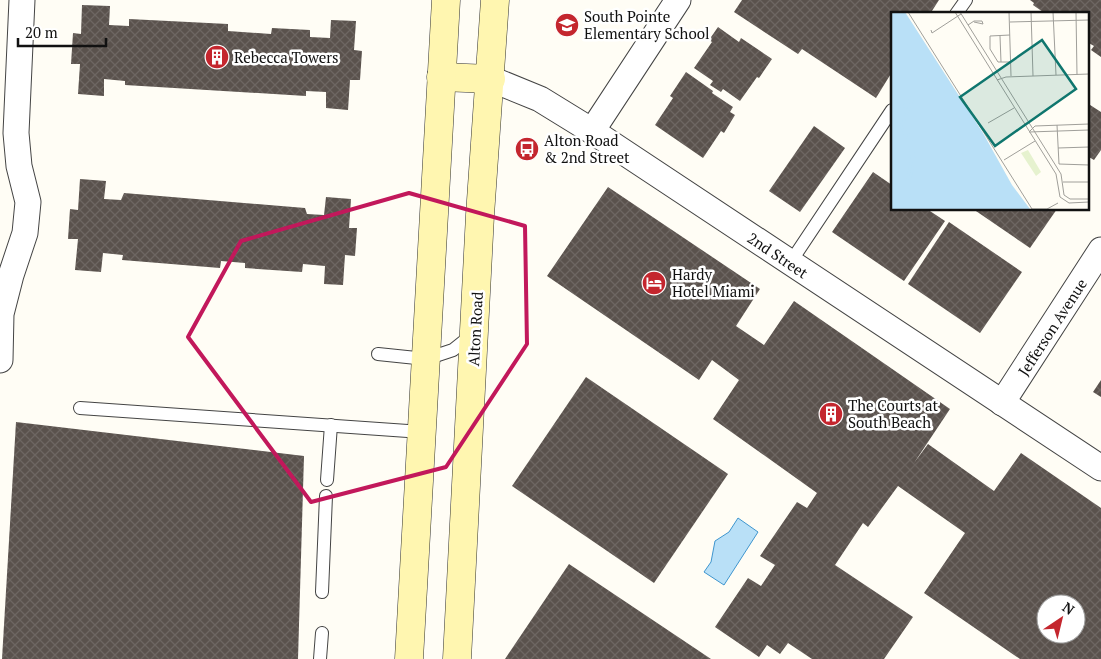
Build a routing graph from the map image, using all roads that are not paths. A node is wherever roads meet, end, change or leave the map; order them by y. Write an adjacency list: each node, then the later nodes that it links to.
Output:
1 (22, 0): 16 (street)
2 (446, 0): 7 (street)
3 (495, 0): 8 (street, Alton Road)
4 (676, 0): 10 (street)
5 (966, 0): 6 (lane)
6 (957, 12)
7 (441, 77): 8 (street, 2nd Street); 15 (street)
8 (491, 79): 10 (street, 2nd Street); 13 (street, Alton Road)
9 (891, 112): 12 (lane)
10 (592, 131): 12 (street, 2nd Street)
11 (1101, 250): 17 (street, Jefferson Avenue)
12 (790, 263): 17 (street, 2nd Street)
13 (475, 332): 15 (lane); 28 (street, Alton Road)
14 (378, 354): 15 (lane)
15 (426, 359): 20 (street)
16 (0, 360)
17 (1002, 403): 21 (street, 2nd Street)
18 (80, 408): 19 (lane)
19 (331, 425): 20 (lane); 22 (lane)
20 (422, 432): 27 (street)
21 (1101, 468)
22 (327, 480)
23 (326, 496): 24 (lane)
24 (322, 592)
25 (322, 633): 26 (lane)
26 (320, 659)
27 (409, 659)
28 (457, 659)

